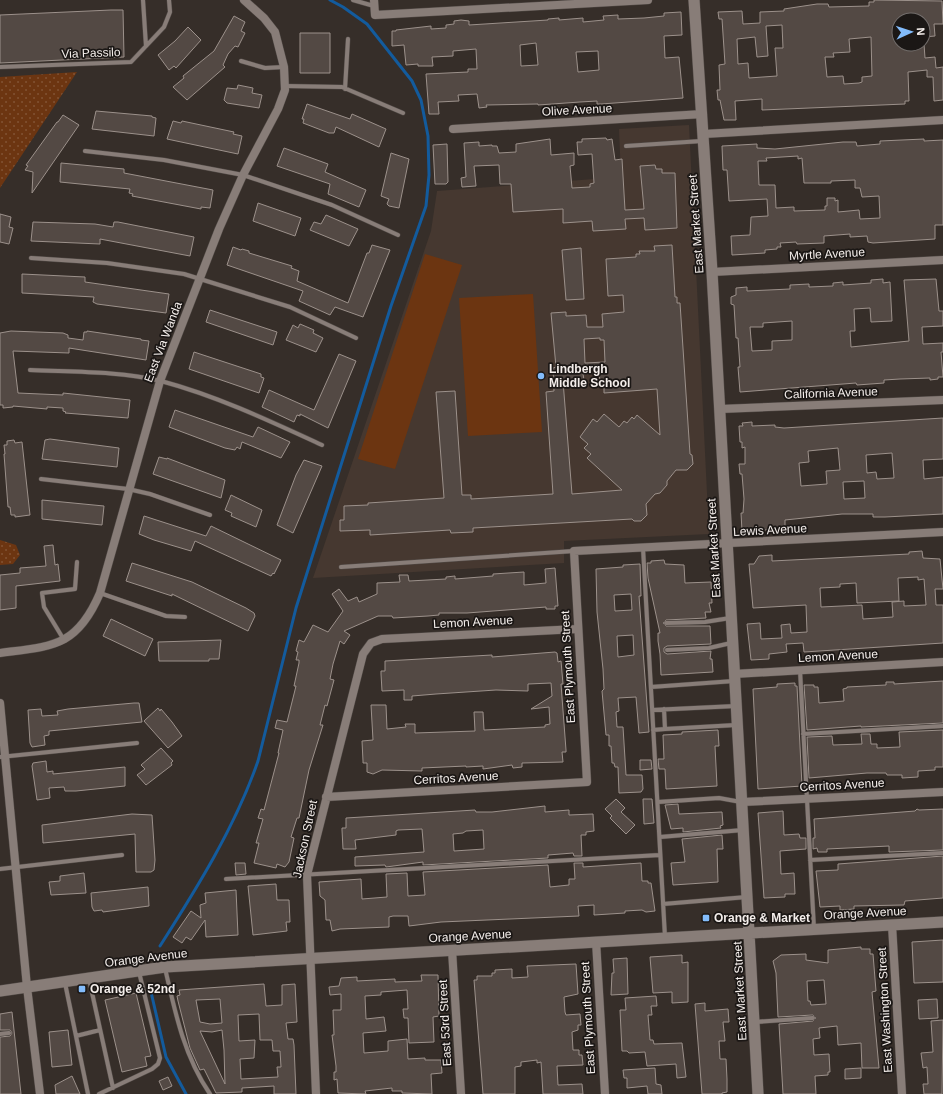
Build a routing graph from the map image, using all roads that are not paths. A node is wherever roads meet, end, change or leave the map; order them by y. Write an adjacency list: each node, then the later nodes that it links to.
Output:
1 (143, 0): 9 (lane)
2 (169, 0): 9 (lane, Via Passilo)
3 (244, 0): 11 (street, East Via Wanda)
4 (353, 0): 7 (lane)
5 (648, 0): 7 (street)
6 (694, 0): 16 (street, East Market Street)
7 (374, 3)
8 (348, 39): 14 (lane)
9 (146, 46): 12 (lane, Via Passilo)
10 (241, 61): 11 (lane)
11 (284, 66): 13 (street, East Via Wanda)
12 (0, 67)
13 (285, 86): 14 (lane); 22 (street, East Via Wanda)
14 (345, 89): 15 (lane)
15 (403, 113)
16 (703, 114): 18 (street, Olive Avenue); 19 (street, East Market Street)
17 (943, 120): 19 (street)
18 (453, 129)
19 (704, 137): 20 (lane); 26 (street, East Market Street)
20 (626, 146)
21 (85, 151): 22 (lane)
22 (243, 175): 23 (lane); 27 (street, East Via Wanda)
23 (398, 235)
24 (31, 258): 27 (lane)
25 (943, 260): 26 (street, Myrtle Avenue)
26 (712, 272): 32 (street, East Market Street)
27 (200, 279): 28 (lane); 30 (street, East Via Wanda)
28 (356, 338)
29 (30, 370): 30 (lane)
30 (160, 381): 33 (lane); 35 (street, East Via Wanda)
31 (943, 400): 32 (street, California Avenue)
32 (720, 409): 38 (street, East Market Street)
33 (322, 445)
34 (41, 479): 35 (lane)
35 (128, 489): 36 (lane); 43 (street, East Via Wanda)
36 (210, 515)
37 (943, 532): 38 (street, Lewis Avenue)
38 (727, 544): 39 (street, Lewis Avenue); 45 (street, East Market Street)
39 (643, 548): 40 (street, Lewis Avenue); 56 (lane)
40 (574, 551): 42 (lane); 47 (street, East Plymouth Street)
41 (77, 562): 48 (lane)
42 (341, 567)
43 (100, 594): 44 (lane); 48 (street, East Via Wanda)
44 (185, 617)
45 (730, 618): 46 (lane); 50 (street, East Market Street)
46 (666, 624)
47 (577, 629): 49 (street, Lemon Avenue); 68 (street, East Plymouth Street)
48 (64, 640): 52 (street, East Via Wanda)
49 (371, 643): 70 (street, Jackson Street)
50 (732, 643): 51 (lane); 55 (street, East Market Street)
51 (667, 650)
52 (0, 653)
53 (943, 662): 54 (street, Lemon Avenue)
54 (800, 670): 55 (street, Lemon Avenue); 65 (lane)
55 (734, 678): 56 (lane); 58 (street, East Market Street)
56 (651, 687): 60 (lane)
57 (0, 703): 67 (street)
58 (736, 706): 59 (lane); 61 (street, East Market Street)
59 (664, 709): 60 (lane); 63 (lane)
60 (652, 710): 64 (lane)
61 (737, 725): 63 (lane); 73 (street, East Market Street)
62 (943, 726): 65 (lane)
63 (665, 729): 64 (lane)
64 (654, 730): 72 (lane)
65 (803, 734): 71 (lane)
66 (137, 743): 67 (lane)
67 (3, 757): 80 (street)
68 (587, 782): 70 (street, Cerritos Avenue)
69 (943, 792): 71 (street, Cerritos Avenue)
70 (326, 797): 82 (street, Jackson Street)
71 (807, 799): 73 (street, Cerritos Avenue); 79 (lane)
72 (658, 802): 73 (lane); 75 (lane)
73 (742, 802): 74 (street, East Market Street)
74 (743, 830): 75 (lane); 84 (street, East Market Street)
75 (660, 837): 78 (lane)
76 (943, 853): 79 (lane)
77 (122, 855): 80 (lane)
78 (660, 855): 82 (lane); 85 (lane)
79 (810, 860): 88 (lane)
80 (17, 866): 81 (lane); 98 (street)
81 (0, 869)
82 (307, 875): 83 (lane); 93 (street, Jackson Street)
83 (226, 879)
84 (747, 897): 85 (lane); 89 (street, East Market Street)
85 (663, 904): 90 (lane)
86 (943, 922): 87 (street, Orange Avenue)
87 (892, 925): 88 (street, Orange Avenue); 115 (street, East Washington Street)
88 (814, 929): 89 (street, Orange Avenue)
89 (749, 932): 90 (street, Orange Avenue); 101 (street, East Market Street)
90 (665, 937): 91 (street, Orange Avenue)
91 (596, 941): 92 (street, Orange Avenue); 113 (street, East Plymouth Street)
92 (452, 950): 93 (street, Orange Avenue); 112 (street, East 53rd Street)
93 (310, 958): 94 (street, Orange Avenue); 111 (street, Jackson Street)
94 (165, 967): 95 (street, Orange Avenue); 110 (lane)
95 (139, 970): 96 (street, Orange Avenue); 106 (lane)
96 (89, 978): 97 (street, Orange Avenue); 102 (lane)
97 (64, 982): 98 (street, Orange Avenue); 105 (lane)
98 (27, 987): 99 (street, Orange Avenue); 107 (street)
99 (0, 991)
100 (813, 1018): 101 (lane)
101 (754, 1022): 114 (street, East Market Street)
102 (100, 1030): 105 (lane); 106 (lane)
103 (9, 1033): 104 (lane)
104 (0, 1034)
105 (76, 1036): 108 (lane)
106 (113, 1088): 109 (lane)
107 (40, 1094)
108 (88, 1094)
109 (99, 1094)
110 (210, 1094)
111 (316, 1094)
112 (461, 1094)
113 (605, 1094)
114 (758, 1094)
115 (902, 1094)

